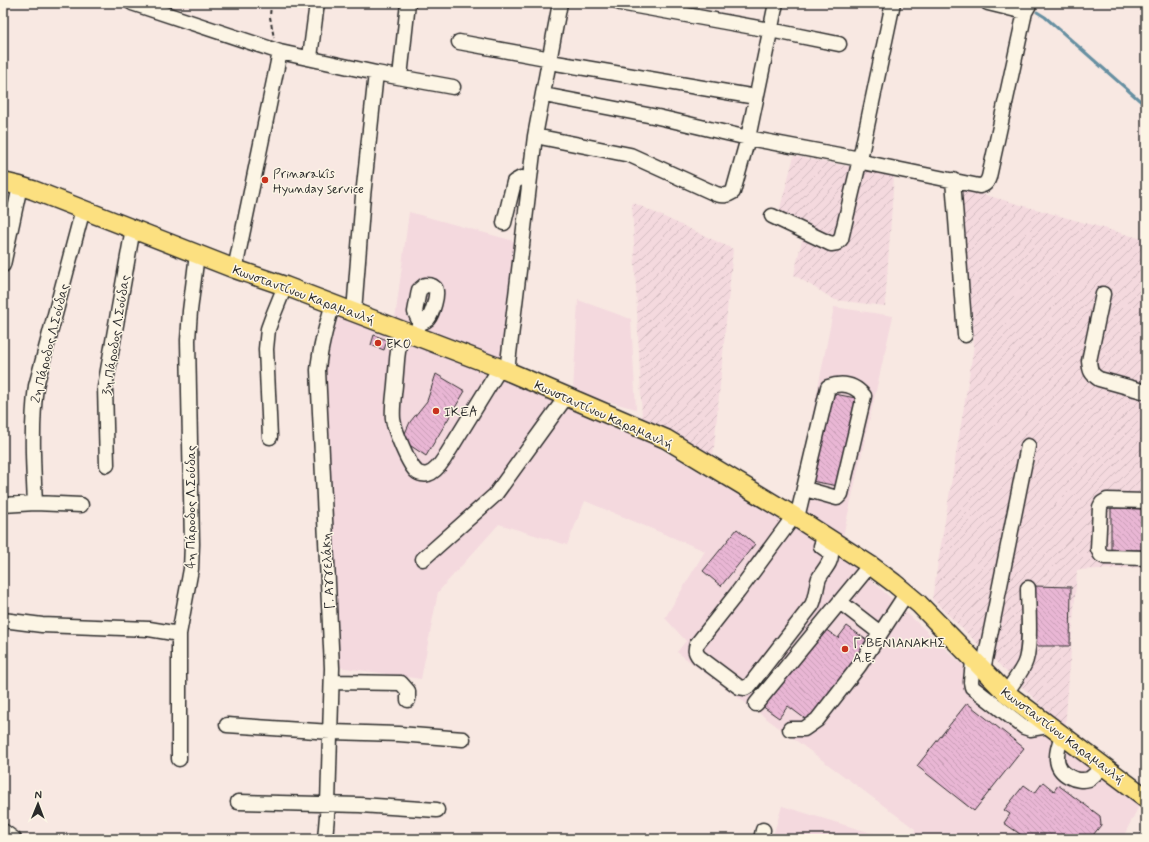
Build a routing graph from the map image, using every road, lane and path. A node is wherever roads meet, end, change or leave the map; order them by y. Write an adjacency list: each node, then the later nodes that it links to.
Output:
1 (132, 3): 14 (street)
2 (272, 3): 14 (path)
3 (317, 3): 15 (street)
4 (408, 3): 18 (street)
5 (560, 3): 16 (street)
6 (620, 3): 11 (street)
7 (776, 3): 11 (street)
8 (893, 3): 24 (street)
9 (988, 3): 10 (street)
10 (1027, 7): 26 (street)
11 (770, 30): 13 (street); 21 (street)
12 (459, 42): 16 (street)
13 (839, 44)
14 (280, 52): 15 (street); 34 (street)
15 (310, 57): 17 (street)
16 (550, 60): 20 (street); 21 (street)
17 (376, 73): 18 (street); 38 (street)
18 (400, 77): 19 (street)
19 (453, 87)
20 (544, 95): 22 (street); 23 (street)
21 (756, 97): 23 (street)
22 (535, 136): 23 (street); 25 (street)
23 (748, 138): 24 (street)
24 (860, 159): 26 (street); 29 (street)
25 (529, 179): 30 (street); 41 (street)
26 (953, 180): 40 (street)
27 (11, 184): 28 (main road, Κωνσταντίνου Καραμανλή); 33 (street)
28 (83, 209): 31 (main road, Κωνσταντίνου Καραμανλή); 49 (street, 2η Πάροδος Λ.Σούδας)
29 (772, 216)
30 (504, 223)
31 (133, 228): 32 (main road, Κωνσταντίνου Καραμανλή); 46 (street, 3η Πάροδος Λ.Σούδας)
32 (197, 254): 34 (main road, Κωνσταντίνου Καραμανλή); 62 (street, 4η Πάροδος Λ.Σούδας)
33 (3, 265)
34 (235, 269): 35 (main road, Κωνσταντίνου Καραμανλή)
35 (285, 286): 37 (main road, Κωνσταντίνου Καραμανλή); 44 (street)
36 (1103, 294): 42 (street)
37 (333, 304): 38 (main road, Κωνσταντίνου Καραμανλή); 64 (street, Γ. Αγγελάκη)
38 (354, 312): 39 (main road, Κωνσταντίνου Καραμανλή)
39 (412, 329): 41 (main road, Κωνσταντίνου Καραμανλή); 41 (street)
40 (965, 335)
41 (503, 370): 43 (main road, Κωνσταντίνου Καραμανλή)
42 (1146, 392)
43 (566, 397): 52 (main road, Κωνσταντίνου Καραμανλή); 55 (street)
44 (270, 437)
45 (1028, 446): 63 (street)
46 (107, 466)
47 (805, 489): 47 (street); 52 (street)
48 (1146, 501): 54 (street)
49 (35, 503): 50 (street); 51 (street)
50 (3, 505)
51 (82, 505)
52 (795, 517): 53 (main road, Κωνσταντίνου Καραμανλή); 53 (street)
53 (825, 536): 56 (main road, Κωνσταντίνου Καραμανλή)
54 (1146, 558)
55 (423, 559)
56 (870, 565): 58 (main road, Κωνσταντίνου Καραμανλή); 59 (street)
57 (1028, 588): 65 (street)
58 (906, 594): 61 (street); 63 (main road, Κωνσταντίνου Καραμανλή)
59 (840, 602): 61 (street); 67 (street)
60 (3, 620): 62 (street)
61 (880, 633): 69 (street)
62 (178, 634): 73 (street, 4η Πάροδος Λ.Σούδας)
63 (978, 666): 65 (main road, Κωνσταντίνου Καραμανλή); 70 (street)
64 (332, 682): 66 (street); 71 (street, Γ. Αγγελάκη)
65 (1006, 693): 70 (main road, Κωνσταντίνου Καραμανλή)
66 (408, 700)
67 (756, 704)
68 (228, 725): 71 (street)
69 (790, 729)
70 (1055, 731): 74 (main road, Κωνσταντίνου Καραμανλή); 74 (street)
71 (330, 732): 72 (street); 77 (street, Γ. Αγγελάκη)
72 (463, 739)
73 (179, 759)
74 (1103, 767): 75 (main road, Κωνσταντίνου Καραμανλή)
75 (1146, 798)
76 (238, 802): 77 (street)
77 (328, 804): 78 (street); 81 (street, Γ. Αγγελάκη)
78 (437, 810)
79 (3, 831): 80 (street)
80 (14, 839)
81 (325, 839)

